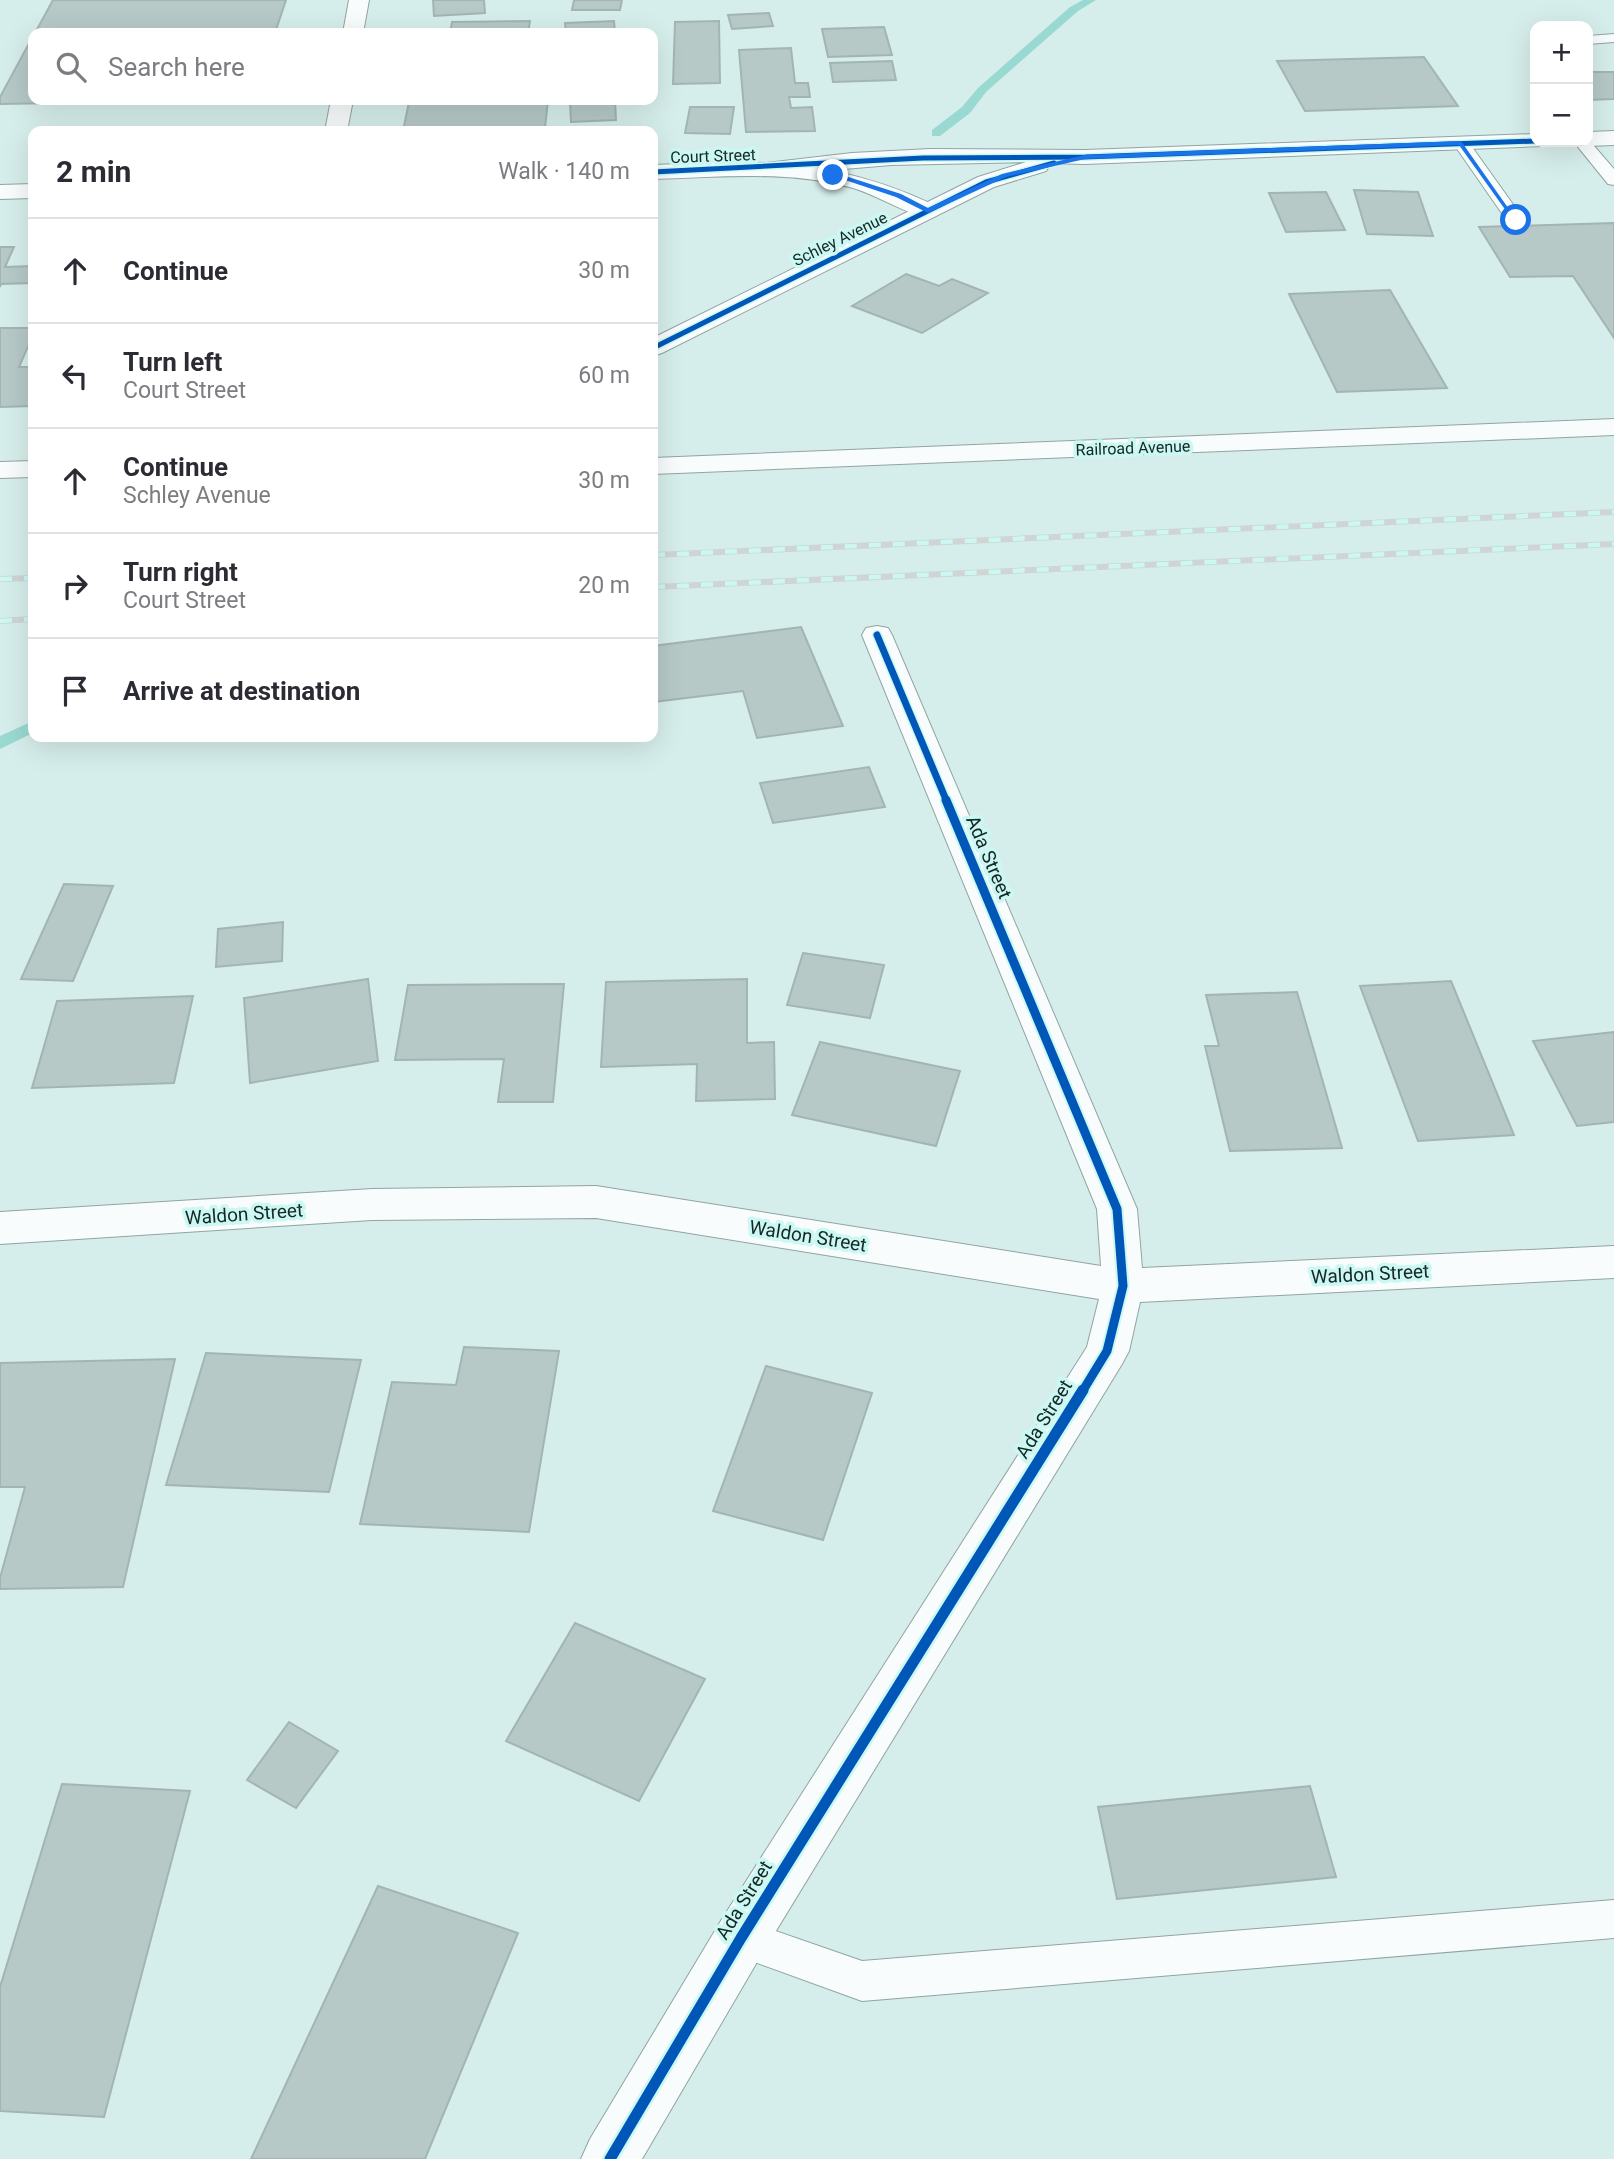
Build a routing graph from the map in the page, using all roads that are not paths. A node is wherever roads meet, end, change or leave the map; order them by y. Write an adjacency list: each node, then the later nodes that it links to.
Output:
1 (359, 0): 2 (street)
2 (355, 28)
3 (1614, 38): 4 (lane)
4 (1593, 40)
5 (341, 105): 6 (street)
6 (338, 126)
7 (1614, 138): 8 (street)
8 (1593, 139)
9 (1530, 141): 10 (street)
10 (1461, 143): 12 (street); 19 (lane)
11 (1586, 147): 15 (lane)
12 (1085, 157): 13 (street); 18 (street, Schley Avenue)
13 (774, 168): 14 (street, Court Street); 18 (street, Court Street)
14 (658, 172)
15 (1614, 180)
16 (28, 191): 17 (street)
17 (0, 192)
18 (928, 211): 20 (street, Schley Avenue)
19 (1516, 220)
20 (658, 346)
21 (1614, 427): 22 (street, Railroad Avenue)
22 (658, 466)
23 (28, 468): 24 (street)
24 (0, 470)
25 (877, 635): 28 (street, Ada Street)
26 (0, 1228): 28 (street, Waldon Street)
27 (1614, 1262): 28 (street, Waldon Street)
28 (1123, 1286): 30 (street, Ada Street)
29 (1614, 1919): 30 (lane)
30 (741, 1938): 31 (street, Ada Street)
31 (610, 2159)

